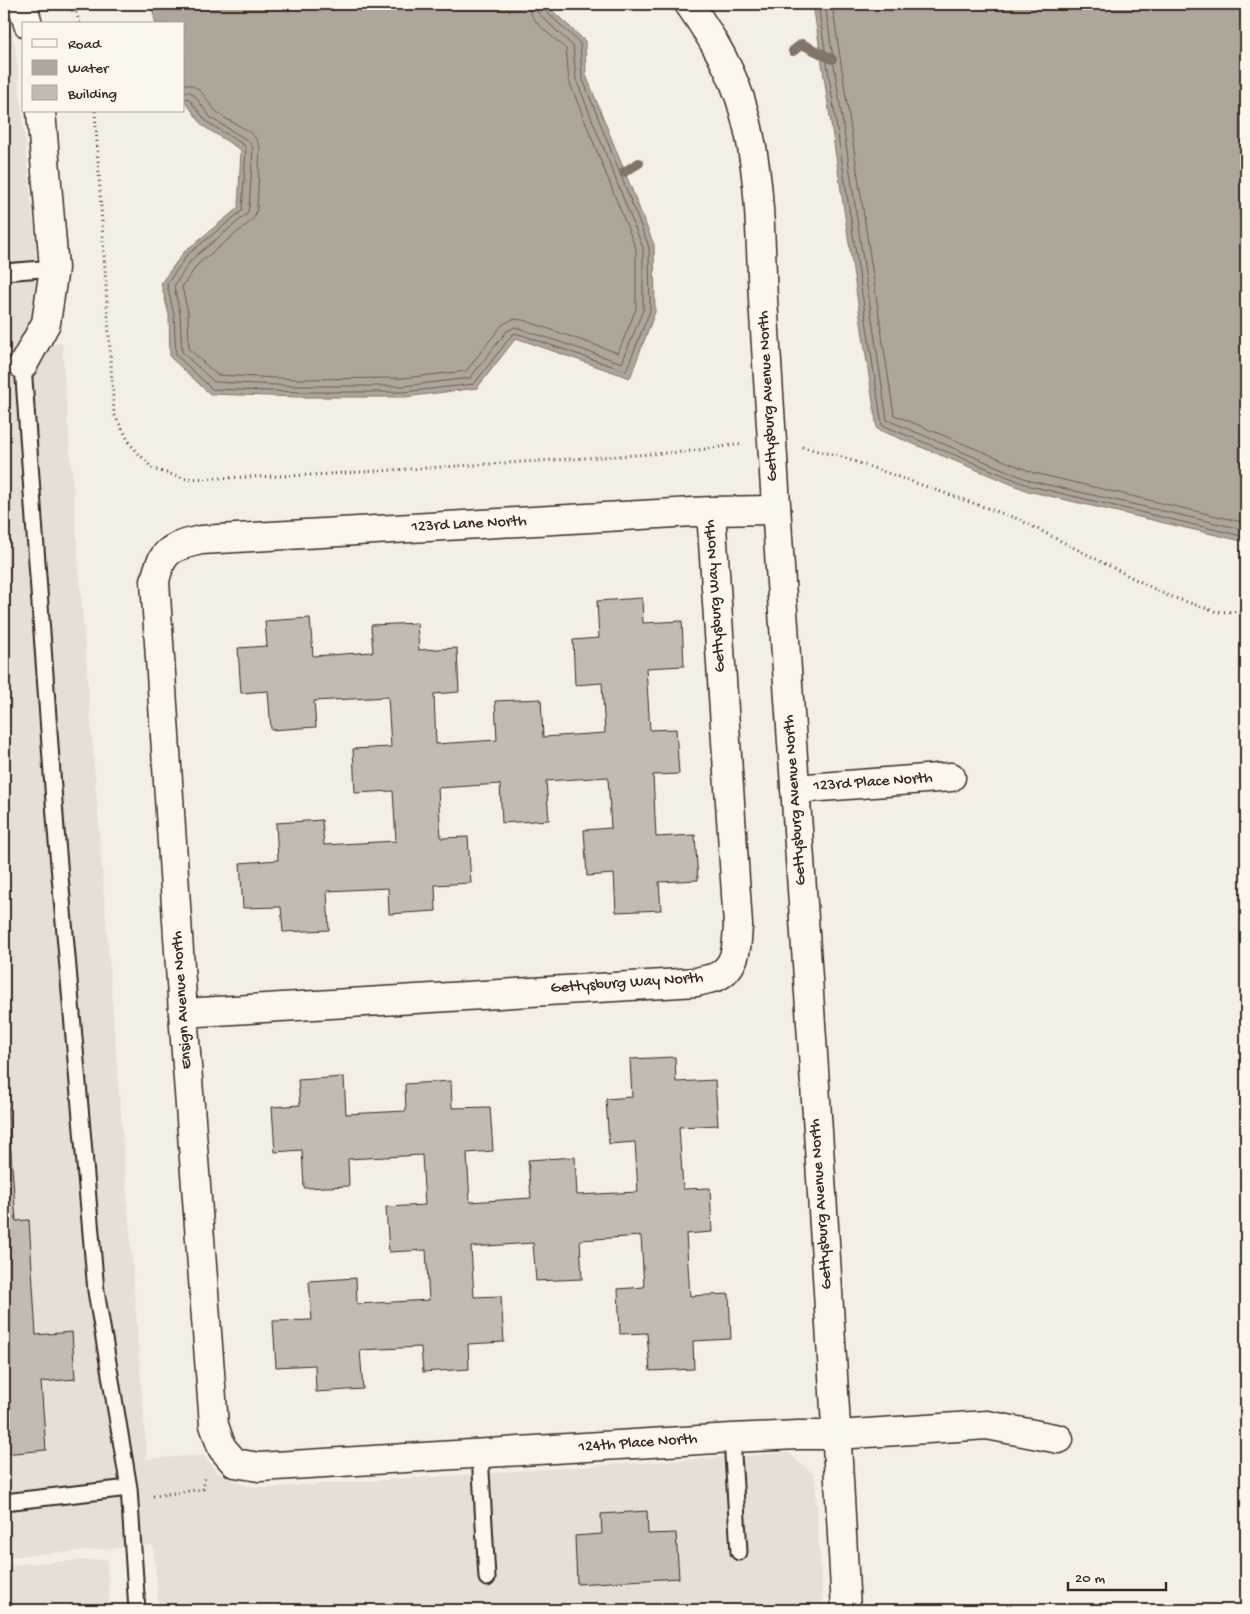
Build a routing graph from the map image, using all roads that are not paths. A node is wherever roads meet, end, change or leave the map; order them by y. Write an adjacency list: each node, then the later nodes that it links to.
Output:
1 (19, 4): 3 (street)
2 (689, 4): 8 (street, Gettysburg Avenue North)
3 (27, 22)
4 (41, 112): 5 (street)
5 (54, 268): 6 (lane); 7 (street)
6 (4, 272)
7 (13, 365): 19 (lane)
8 (776, 510): 9 (street, 123rd Lane North); 12 (street, Gettysburg Avenue North)
9 (711, 511): 10 (street, 123rd Lane North); 13 (street, Gettysburg Way North)
10 (166, 553): 13 (street, Ensign Avenue North)
11 (951, 777): 12 (street, 123rd Place North)
12 (795, 789): 14 (street, Gettysburg Avenue North)
13 (183, 1012): 17 (street, Ensign Avenue North)
14 (837, 1435): 15 (street, 124th Place North); 16 (street, 124th Place North); 24 (street, Gettysburg Avenue North)
15 (732, 1438): 18 (street, 124th Place North); 21 (lane)
16 (1059, 1439)
17 (222, 1448): 18 (street, 124th Place North)
18 (480, 1454): 22 (lane)
19 (129, 1494): 20 (lane); 23 (lane)
20 (4, 1502)
21 (739, 1552)
22 (487, 1578)
23 (137, 1610)
24 (846, 1610)

